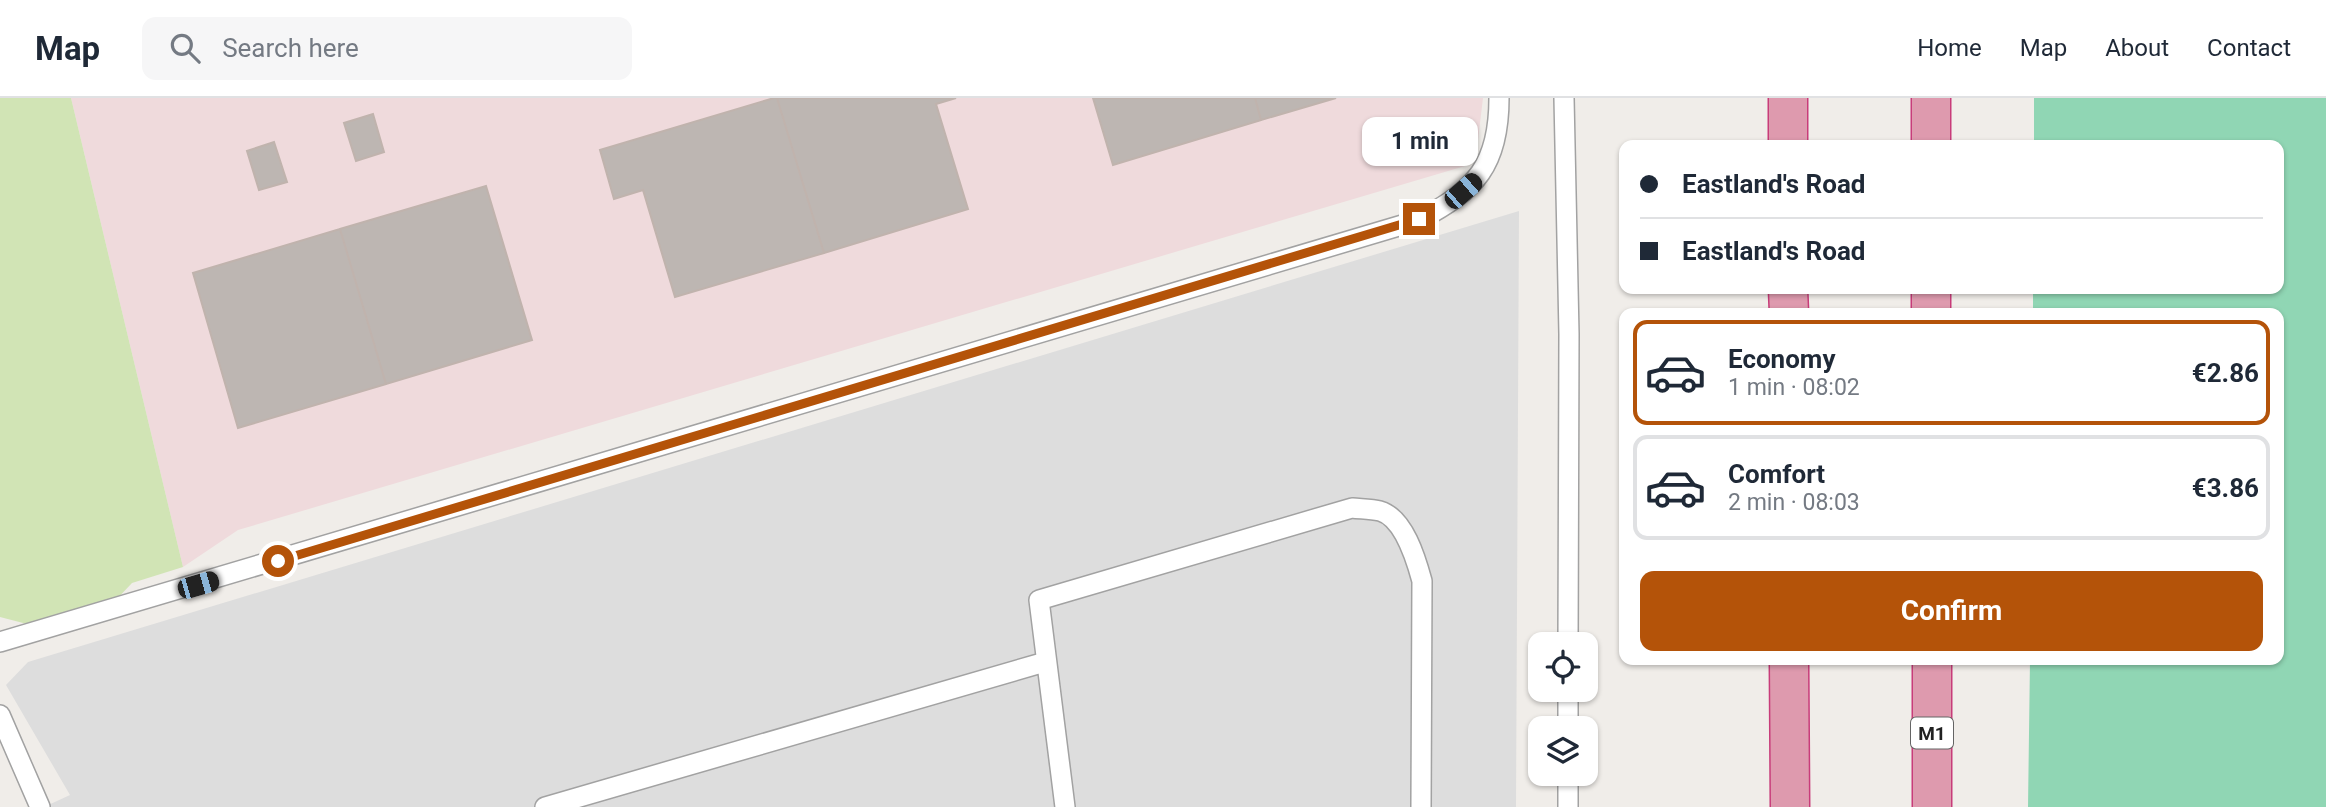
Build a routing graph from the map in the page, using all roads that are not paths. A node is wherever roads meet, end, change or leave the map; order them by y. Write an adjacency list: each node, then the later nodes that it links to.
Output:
1 (1499, 98): 8 (lane)
2 (1564, 98): 7 (lane)
3 (1788, 98): 5 (highway)
4 (1931, 98): 6 (highway)
5 (1788, 140)
6 (1931, 140)
7 (1568, 632)
8 (0, 642)
9 (1045, 662): 15 (lane); 16 (lane); 17 (lane)
10 (1789, 665): 19 (highway)
11 (1932, 665): 20 (highway, M1)
12 (0, 715): 14 (lane)
13 (1568, 786): 18 (lane)
14 (40, 807)
15 (545, 807)
16 (1065, 807)
17 (1421, 807)
18 (1568, 807)
19 (1790, 807)
20 (1933, 807)

